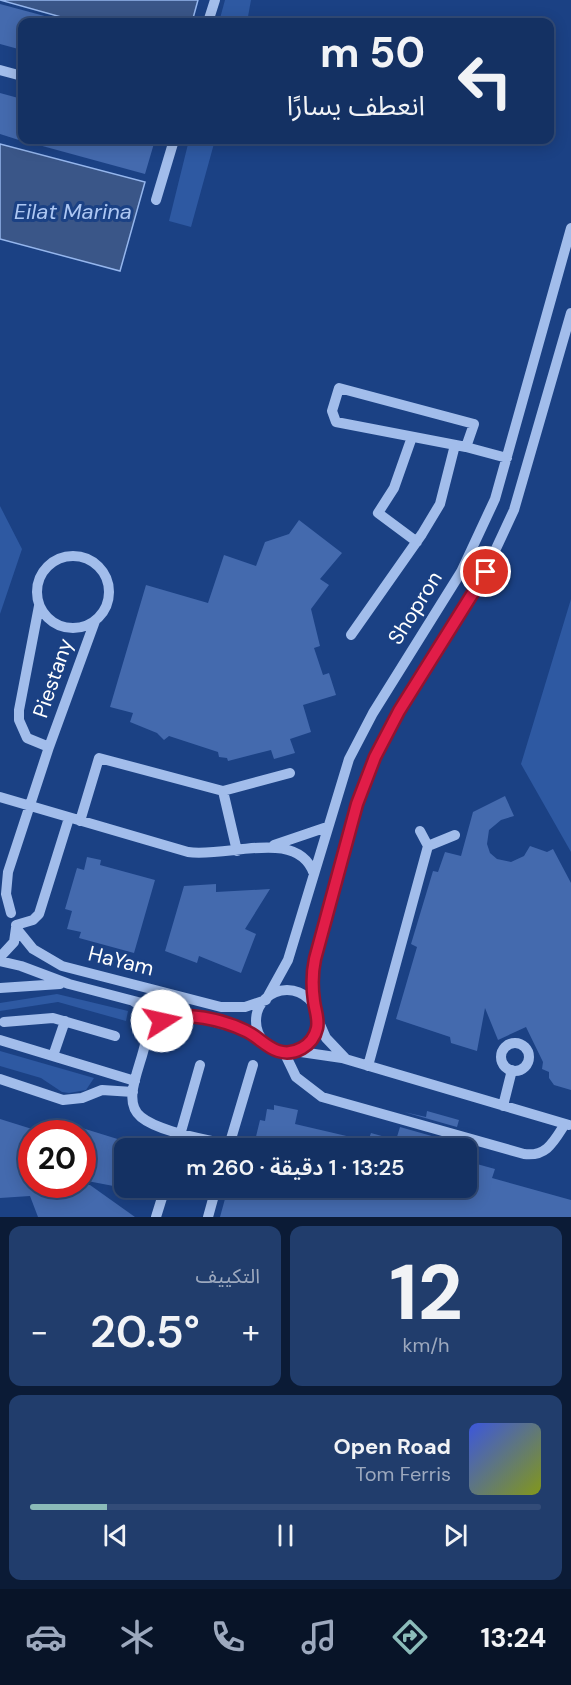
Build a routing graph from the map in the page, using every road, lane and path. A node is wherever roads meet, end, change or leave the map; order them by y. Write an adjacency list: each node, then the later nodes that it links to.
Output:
1 (215, 0): 2 (street)
2 (209, 18)
3 (0, 70): 4 (street)
4 (18, 75)
5 (173, 144): 6 (street)
6 (156, 200)
7 (571, 228): 11 (street, Shopron)
8 (571, 313): 40 (street, Shopron)
9 (412, 437): 10 (street); 10 (street); 12 (street)
10 (461, 446): 11 (street); 12 (street)
11 (507, 458): 22 (street, Shopron)
12 (417, 542): 15 (street)
13 (39, 606): 14 (street); 14 (street); 16 (street, Piestany)
14 (95, 621): 16 (street, Piestany)
15 (351, 635)
16 (49, 747): 20 (street, Piestany)
17 (290, 773): 18 (street)
18 (223, 791): 21 (street); 27 (street)
19 (0, 797): 20 (street)
20 (28, 806): 21 (street); 28 (street, Piestany)
21 (75, 819): 27 (street); 33 (street)
22 (327, 827): 26 (street); 29 (street, Shopron)
23 (420, 831): 25 (street)
24 (455, 834): 25 (street)
25 (428, 846): 52 (street)
26 (268, 847): 27 (street); 29 (street)
27 (237, 852)
28 (8, 872): 30 (street, Piestany); 32 (street, Piestany)
29 (314, 874): 37 (street, Shopron)
30 (0, 883)
31 (0, 902): 32 (street)
32 (11, 913): 33 (street, HaYam)
33 (16, 926): 34 (street); 37 (street, HaYam)
34 (0, 959): 35 (street, HaYam)
35 (72, 985): 36 (street, HaYam); 38 (street, HaYam)
36 (0, 988)
37 (266, 999): 40 (street); 46 (street)
38 (132, 1001): 39 (street, HaYam); 44 (street)
39 (182, 1013): 44 (street); 46 (street, HaYam)
40 (317, 1014): 47 (street); 49 (street)
41 (65, 1021): 42 (street); 43 (street); 48 (street)
42 (4, 1022)
43 (115, 1036)
44 (147, 1038): 55 (street)
45 (0, 1040): 48 (street)
46 (263, 1041): 47 (street)
47 (289, 1052): 49 (street); 58 (street)
48 (53, 1056): 55 (street)
49 (347, 1060): 52 (street)
50 (200, 1065): 59 (street)
51 (253, 1065): 62 (street)
52 (368, 1066): 57 (street)
53 (512, 1070): 57 (street)
54 (0, 1079): 56 (street)
55 (135, 1081): 56 (street)
56 (133, 1092): 59 (street)
57 (503, 1106): 58 (street)
58 (568, 1125)
59 (181, 1132): 60 (street); 61 (street)
60 (179, 1138)
61 (200, 1138)
62 (232, 1138)
63 (162, 1198): 65 (street)
64 (213, 1198): 66 (street)
65 (156, 1217)
66 (208, 1217)

